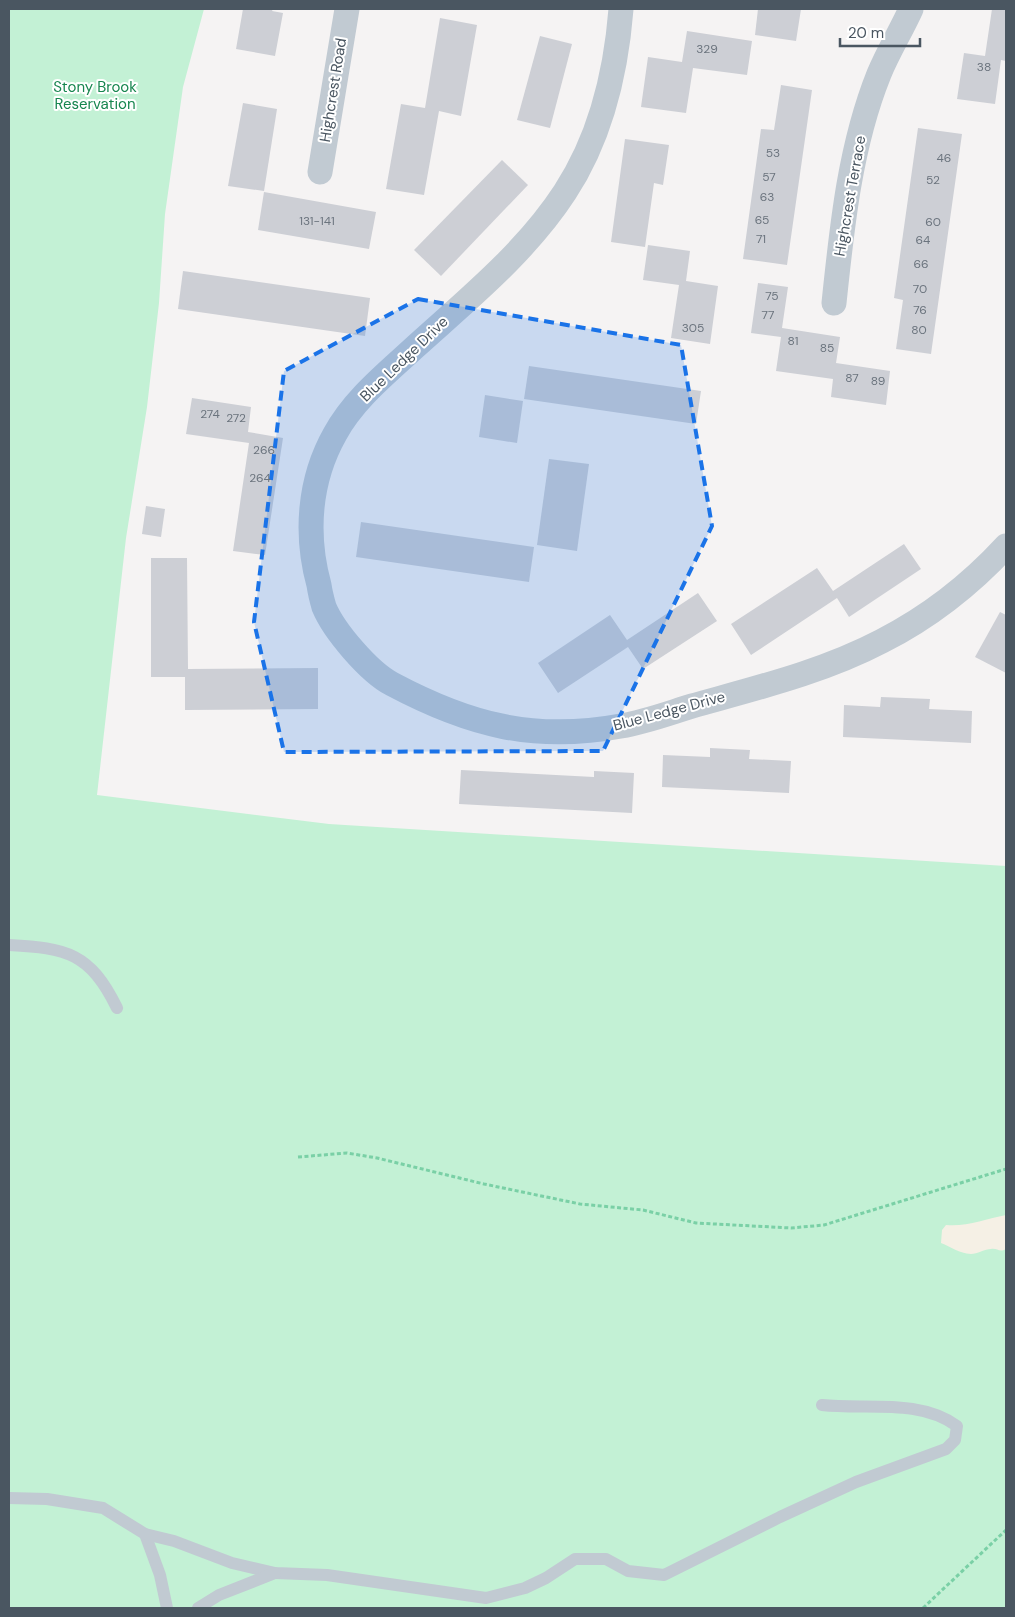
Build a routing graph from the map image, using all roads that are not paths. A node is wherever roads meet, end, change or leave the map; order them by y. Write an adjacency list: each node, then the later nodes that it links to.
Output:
1 (347, 9): 4 (street, Highcrest Road)
2 (621, 9): 6 (street, Blue Ledge Drive)
3 (910, 9): 5 (street, Highcrest Terrace)
4 (320, 172)
5 (834, 303)
6 (1006, 546)
7 (9, 944): 8 (lane)
8 (118, 1008)
9 (822, 1405): 12 (lane)
10 (9, 1498): 11 (lane)
11 (145, 1534): 12 (lane); 13 (lane)
12 (275, 1573): 14 (lane)
13 (167, 1608)
14 (198, 1608)

